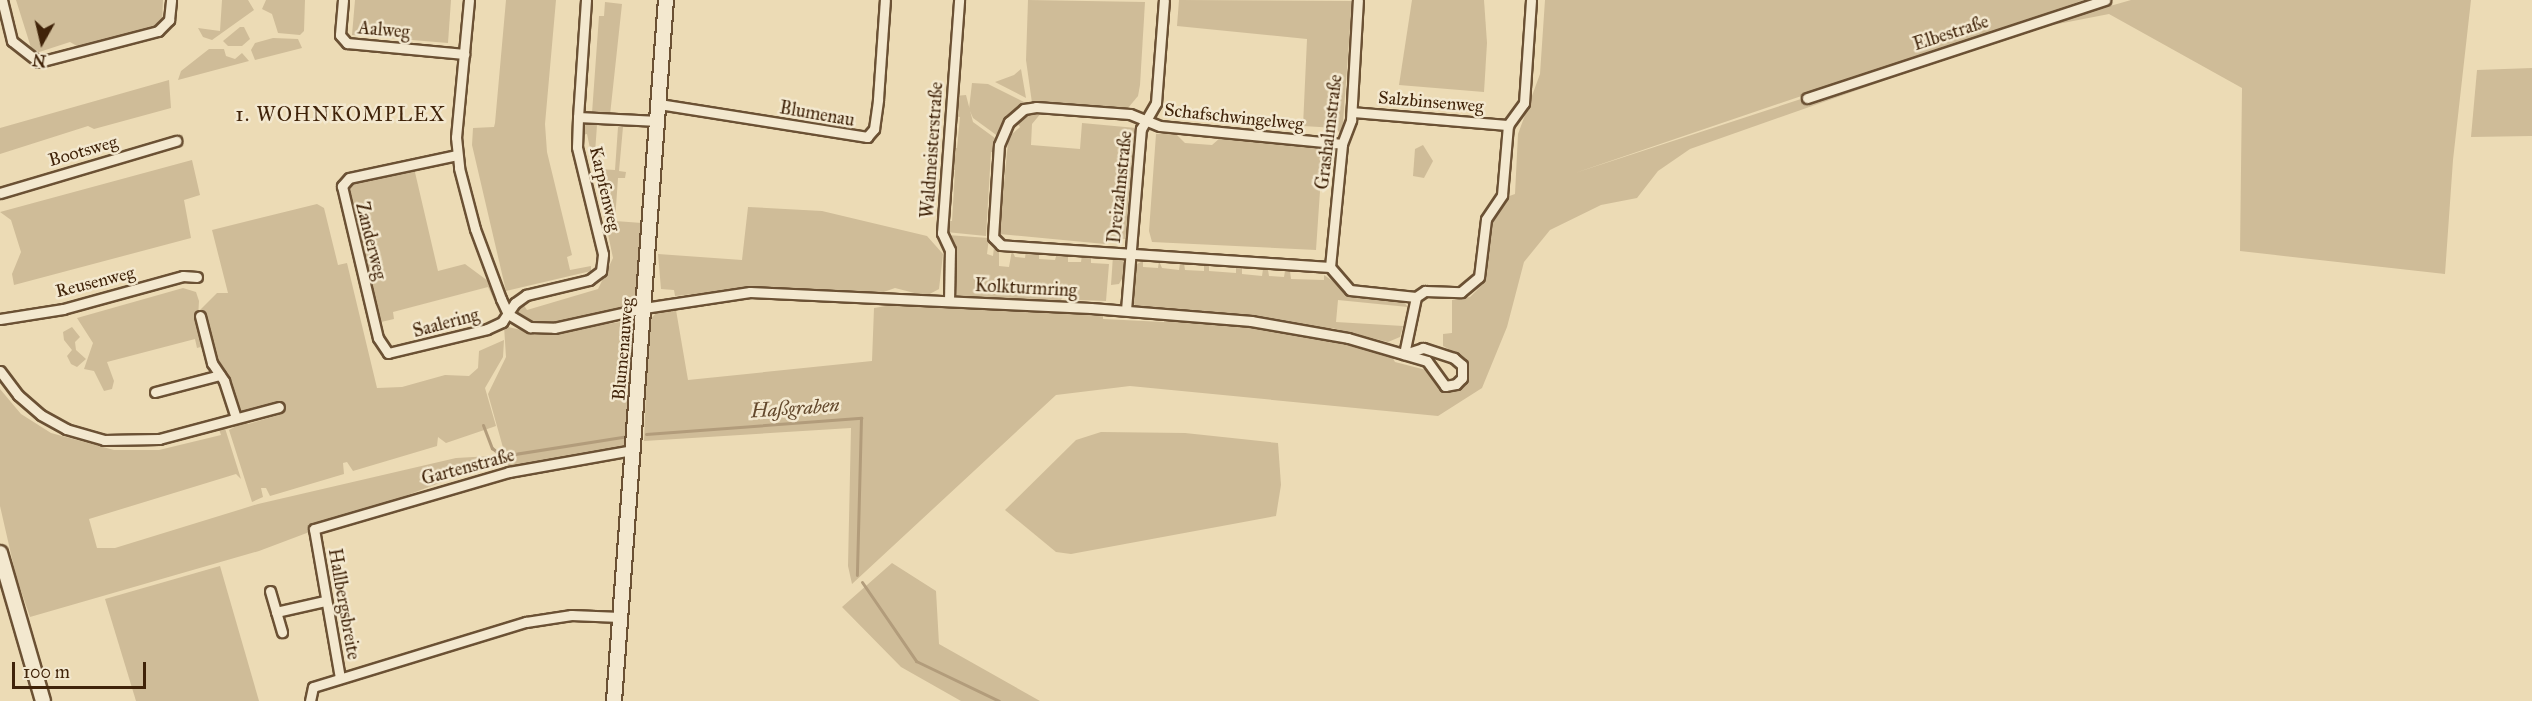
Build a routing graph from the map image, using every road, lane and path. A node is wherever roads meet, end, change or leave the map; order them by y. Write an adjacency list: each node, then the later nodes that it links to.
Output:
1 (2, 0): 2 (street)
2 (171, 0)
3 (343, 0): 13 (street, Aalweg)
4 (469, 0): 13 (street)
5 (586, 0): 17 (street, Karpfenweg)
6 (666, 0): 15 (street, Blumenauweg)
7 (885, 0): 15 (street, Blumenau)
8 (959, 0): 30 (street, Waldmeisterstraße)
9 (1164, 0): 18 (street, Dreizahnstraße)
10 (1358, 0): 16 (street, Grashalmstraße)
11 (1531, 0): 20 (street)
12 (2105, 0): 14 (street, Elbestraße)
13 (464, 54): 23 (street)
14 (1806, 98)
15 (659, 104): 19 (street, Blumenauweg)
16 (1352, 112): 20 (street, Salzbinsenweg); 22 (street, Grashalmstraße)
17 (578, 117): 19 (street, Karpfenweg); 27 (street, Karpfenweg)
18 (1144, 121): 22 (street, Schafschwingelweg); 25 (street, Dreizahnstraße); 25 (street, Schafschwingelweg)
19 (658, 122): 31 (street, Blumenauweg)
20 (1508, 125): 29 (street)
21 (176, 141): 24 (street, Bootsweg)
22 (1342, 144): 26 (street, Grashalmstraße)
23 (458, 155): 33 (street); 36 (street, Zanderweg)
24 (0, 193)
25 (1130, 254): 26 (street); 32 (street, Dreizahnstraße)
26 (1330, 267): 29 (street)
27 (603, 268): 33 (street, Saalering)
28 (197, 277): 35 (street, Reusenweg)
29 (1416, 297): 37 (street)
30 (949, 301): 31 (street, Kolkturmring); 32 (street, Kolkturmring)
31 (644, 308): 33 (street, Kolkturmring); 43 (street, Blumenauweg)
32 (1126, 310): 37 (street, Kolkturmring)
33 (508, 314): 36 (street, Saalering)
34 (200, 316): 39 (street)
35 (0, 319)
36 (384, 351)
37 (1404, 354): 37 (street, Kolkturmring)
38 (0, 371): 42 (street)
39 (220, 375): 40 (street); 42 (street)
40 (155, 392)
41 (279, 407): 42 (street)
42 (236, 417)
43 (633, 450): 44 (street, Gartenstraße); 49 (street, Blumenauweg)
44 (314, 528): 47 (street, Hallbergsbreite)
45 (0, 553): 52 (street)
46 (270, 591): 48 (street)
47 (326, 601): 48 (street); 51 (street, Hallbergsbreite)
48 (276, 612): 50 (street)
49 (620, 616): 51 (street); 54 (street, Blumenauweg)
50 (282, 632)
51 (340, 678): 53 (street, Hallbergsbreite)
52 (44, 701)
53 (310, 701)
54 (614, 701)

